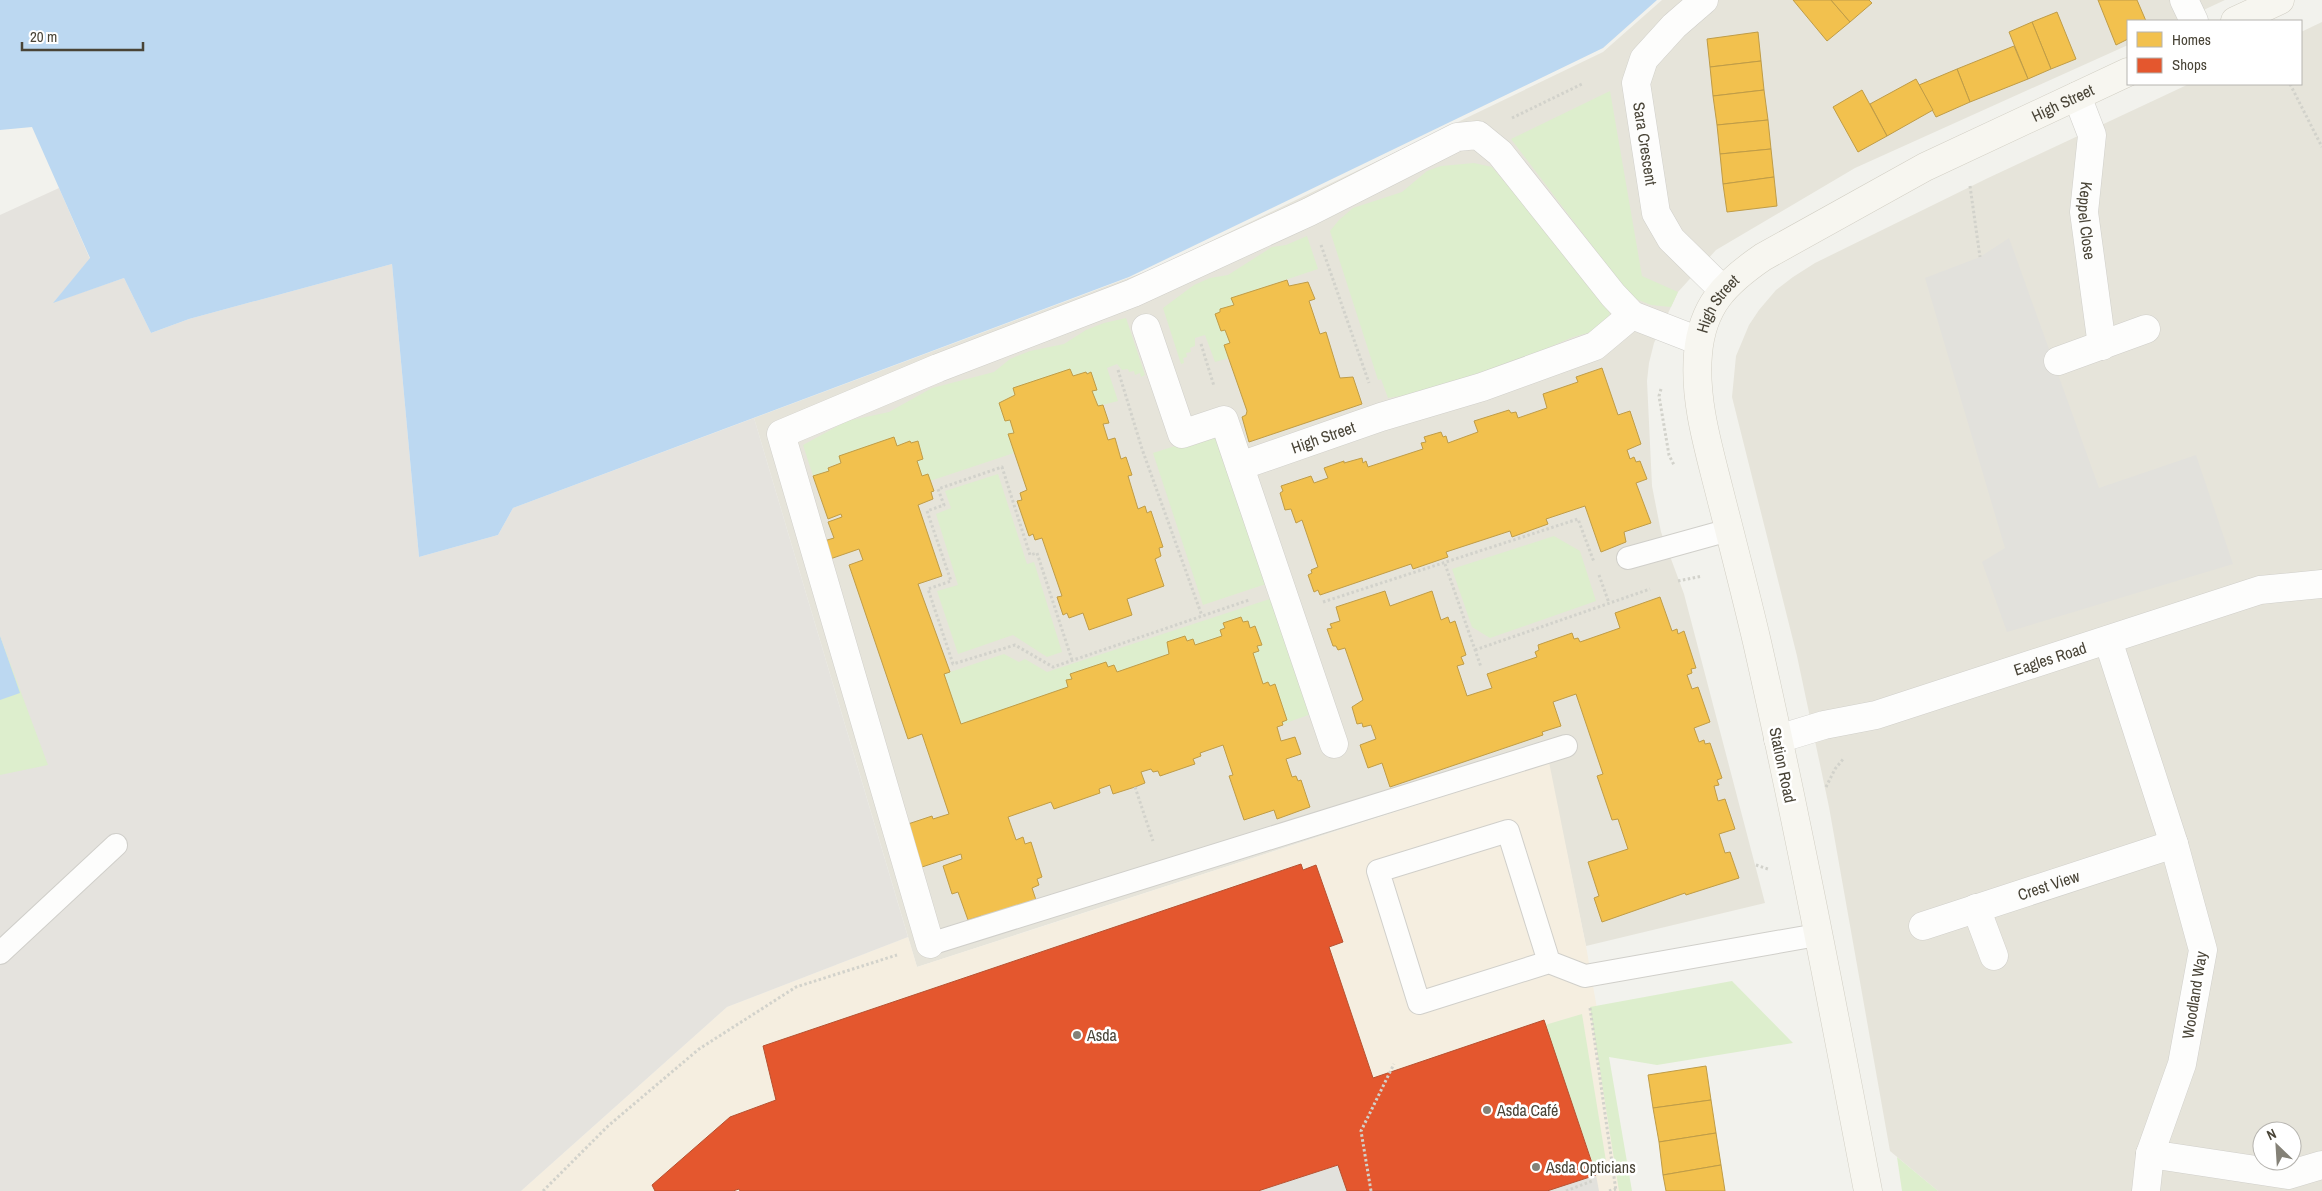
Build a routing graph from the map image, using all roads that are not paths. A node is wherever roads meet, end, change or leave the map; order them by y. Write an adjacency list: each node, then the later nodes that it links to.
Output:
1 (1704, 0): 8 (street, Sara Crescent)
2 (2184, 0): 4 (street)
3 (2280, 0): 5 (main road)
4 (2194, 20)
5 (2237, 20)
6 (2127, 72): 7 (main road, High Street)
7 (2077, 96): 8 (main road, High Street); 13 (street, Keppel Close)
8 (1722, 289): 12 (main road, High Street)
9 (1632, 315): 12 (street, High Street); 15 (street, High Street); 28 (street)
10 (1146, 328): 15 (street)
11 (2146, 330): 13 (street)
12 (1699, 341): 16 (main road, Station Road)
13 (2102, 346): 14 (street)
14 (2058, 361)
15 (1240, 466): 21 (street)
16 (1729, 530): 17 (lane); 20 (main road, Station Road)
17 (1628, 558)
18 (2322, 584): 19 (street, Eagles Road)
19 (2108, 640): 20 (street, Eagles Road); 23 (street, Woodland Way)
20 (1778, 739): 27 (main road, Station Road)
21 (1334, 744)
22 (1566, 746): 28 (lane)
23 (2174, 844): 25 (street, Crest View); 32 (street, Woodland Way)
24 (116, 845): 29 (lane)
25 (1976, 908): 26 (street, Crest View); 30 (street)
26 (1923, 926)
27 (1817, 935): 31 (lane); 34 (main road, Station Road)
28 (930, 944)
29 (0, 953)
30 (1994, 956)
31 (1550, 962): 31 (lane)
32 (2150, 1154): 33 (street); 35 (street, Woodland Way)
33 (2322, 1165)
34 (1868, 1191)
35 (2146, 1191)

